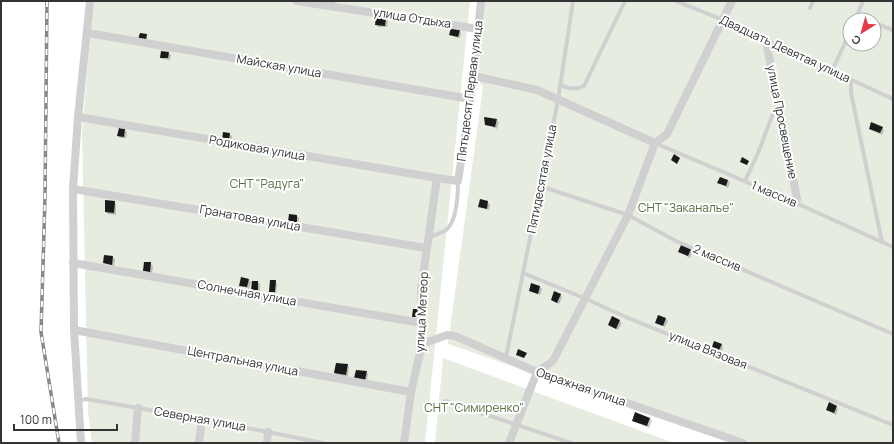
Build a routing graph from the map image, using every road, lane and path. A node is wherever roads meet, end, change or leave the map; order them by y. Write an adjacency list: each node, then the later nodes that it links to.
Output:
1 (90, 1): 16 (street)
2 (297, 1): 14 (street, улица Отдыха)
3 (481, 1): 14 (street, Пятьдесят Первая улица)
4 (573, 1): 22 (lane, Пятидесятая улица)
5 (625, 1): 22 (lane)
6 (676, 1): 12 (lane, Двадцать Девятая улица)
7 (732, 1): 12 (street)
8 (813, 1): 10 (lane)
9 (863, 1): 11 (lane)
10 (810, 8)
11 (858, 12)
12 (723, 20): 17 (lane, Двадцать Девятая улица); 28 (street)
13 (882, 26): 15 (lane)
14 (478, 29): 20 (street, Пятьдесят Первая улица)
15 (893, 30)
16 (88, 33): 23 (street, Майская улица); 27 (street)
17 (766, 41): 19 (lane, Двадцать Девятая улица); 26 (street, улица Просвещение)
18 (842, 49): 19 (lane)
19 (832, 71): 21 (lane, Двадцать Девятая улица)
20 (474, 76): 23 (street, Пятьдесят Первая улица); 25 (street)
21 (851, 80): 24 (lane, Двадцать Девятая улица); 37 (lane)
22 (560, 85): 25 (lane, Пятидесятая улица)
23 (470, 99): 30 (street, Пятьдесят Первая улица)
24 (893, 99)
25 (558, 100): 28 (street); 32 (lane, Пятидесятая улица)
26 (778, 101): 31 (lane); 34 (street, улица Просвещение)
27 (78, 117): 29 (street, Родиковая улица); 33 (street)
28 (655, 143): 31 (lane, 1 массив); 35 (street)
29 (437, 178): 30 (street); 36 (street, улица Метеор)
30 (458, 181): 36 (lane)
31 (745, 181): 34 (lane, 1 массив)
32 (540, 186): 35 (lane, 2 массив); 41 (lane, Пятидесятая улица)
33 (73, 189): 39 (street, Гранатовая улица); 40 (street)
34 (796, 203): 37 (lane, 1 массив)
35 (628, 215): 42 (street); 45 (lane, 2 массив)
36 (427, 239): 39 (street, улица Метеор)
37 (882, 242): 38 (lane, 1 массив)
38 (893, 247)
39 (426, 248): 43 (street, улица Метеор)
40 (73, 263): 43 (street, Солнечная улица); 44 (street)
41 (523, 273): 42 (lane, улица Вязовая); 47 (lane, Пятидесятая улица)
42 (584, 298): 48 (street); 55 (lane, улица Вязовая)
43 (421, 323): 46 (street, улица Метеор)
44 (74, 330): 49 (street, Центральная улица); 50 (street)
45 (893, 334)
46 (422, 344): 47 (street, Овражная улица); 49 (street, улица Метеор)
47 (506, 357): 48 (street, Овражная улица)
48 (537, 372): 54 (street); 65 (street, Овражная улица)
49 (411, 392): 62 (street, улица Метеор)
50 (78, 401): 52 (lane, Северная улица); 57 (street)
51 (446, 401): 54 (lane)
52 (138, 408): 53 (lane, Северная улица); 58 (street)
53 (202, 419): 56 (lane, Северная улица); 59 (street)
54 (515, 424): 63 (street); 64 (lane)
55 (893, 425)
56 (268, 432): 60 (street); 61 (lane, Северная улица)
57 (82, 443)
58 (135, 443)
59 (199, 443)
60 (267, 443)
61 (322, 443)
62 (404, 443)
63 (509, 443)
64 (571, 443)
65 (743, 443)

